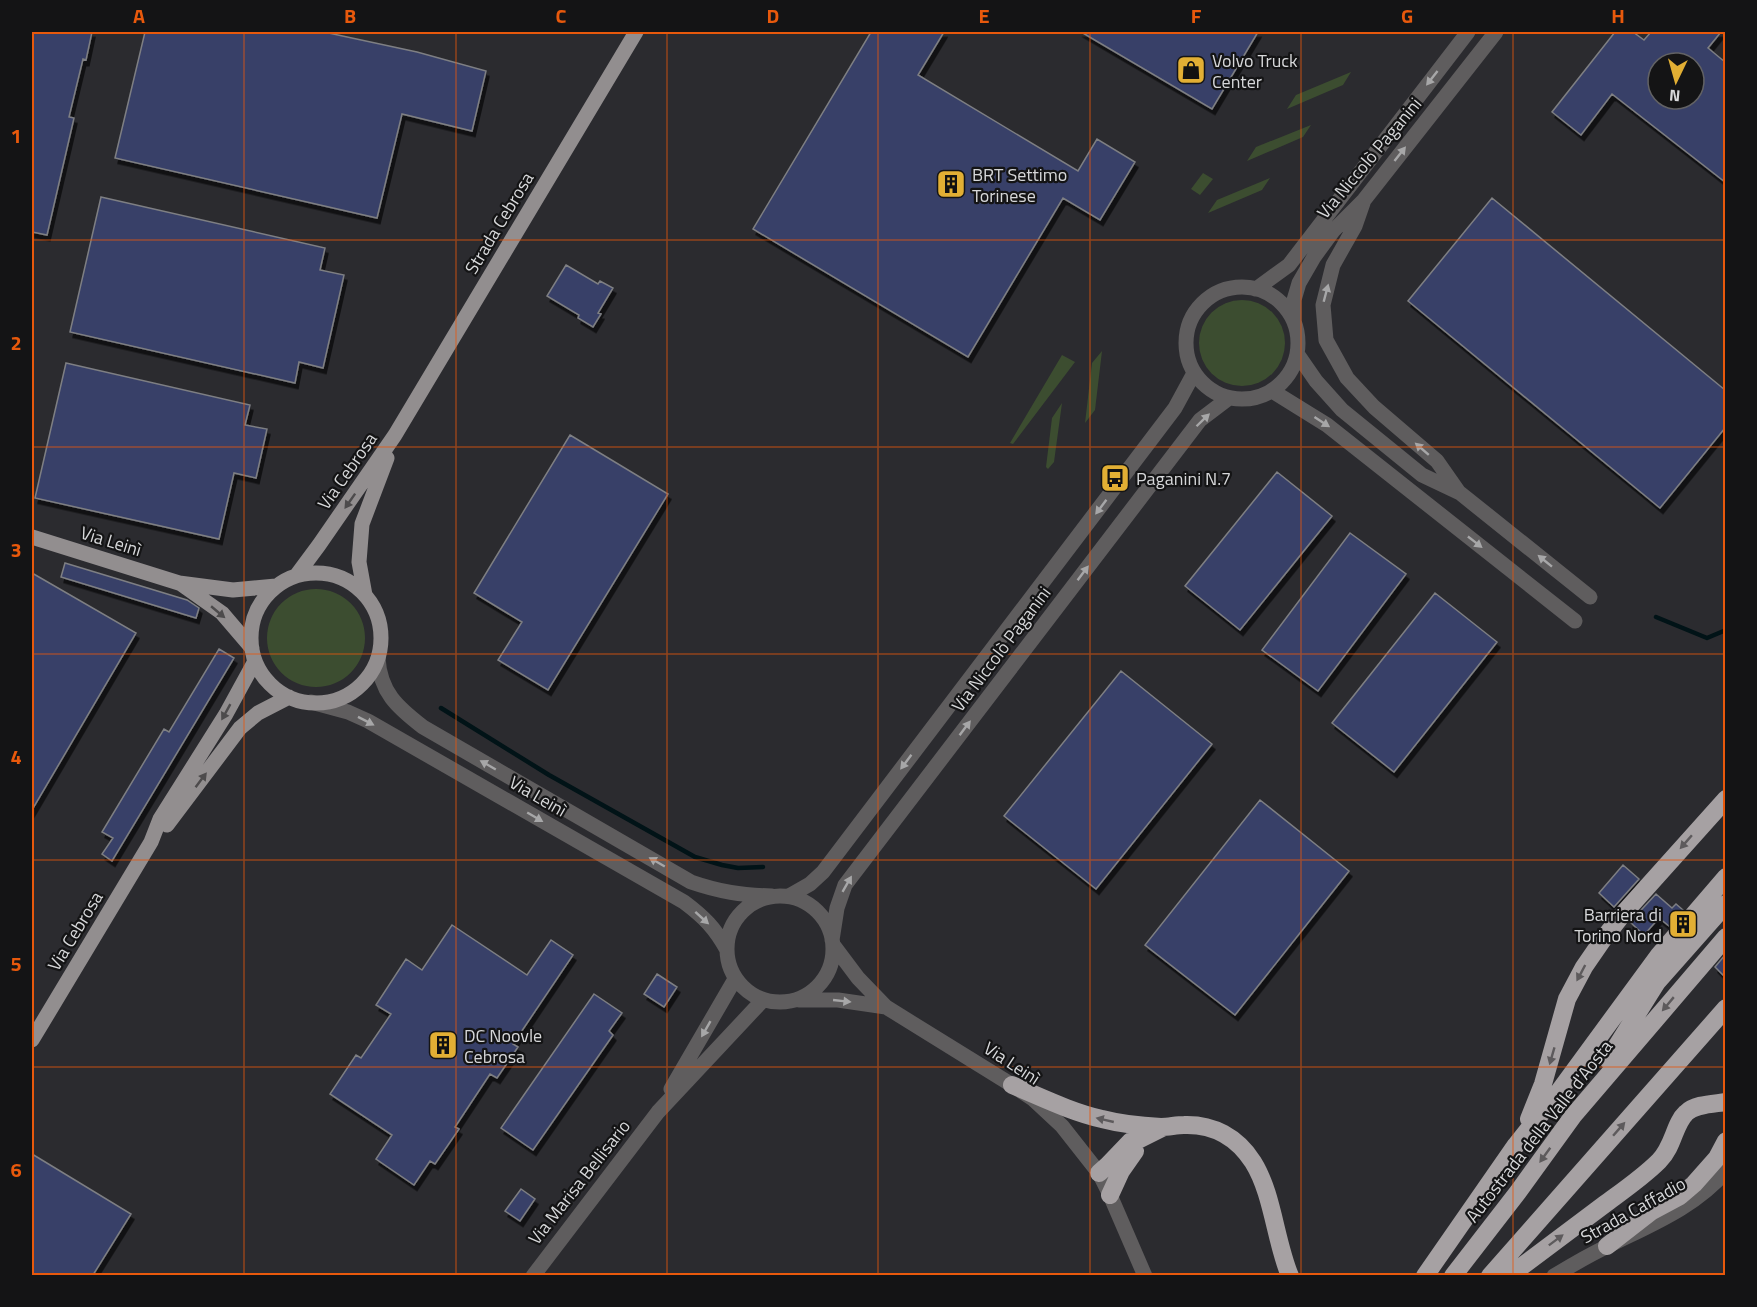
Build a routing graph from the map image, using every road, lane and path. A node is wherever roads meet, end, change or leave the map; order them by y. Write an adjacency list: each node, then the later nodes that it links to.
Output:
1 (636, 32): 11 (main road, Strada Cebrosa)
2 (1468, 32): 5 (street, Via Niccolò Paganini, one-way to 5)
3 (1496, 32): 4 (street, Via Niccolò Paganini, one-way to 3)
4 (1364, 200): 6 (street, Via Niccolò Paganini); 12 (street, one-way to 4)
5 (1256, 289): 6 (street); 8 (street)
6 (1294, 320): 7 (street)
7 (1298, 355): 9 (street); 12 (street)
8 (1194, 373): 10 (street); 28 (street, Via Niccolò Paganini, one-way to 28)
9 (1272, 391): 10 (street); 19 (street, one-way to 19)
10 (1229, 398): 31 (street, Via Niccolò Paganini, one-way to 10)
11 (395, 435): 14 (main road, Via Cebrosa, one-way to 14); 17 (main road, Via Cebrosa)
12 (1460, 493): 18 (street, one-way to 12)
13 (32, 537): 15 (main road, Via Leinì)
14 (296, 576): 16 (main road); 17 (main road)
15 (179, 583): 16 (main road, Via Leinì); 20 (main road, Via Leinì, one-way to 20)
16 (276, 586): 20 (main road)
17 (365, 595): 21 (main road)
18 (1590, 597)
19 (1575, 621)
20 (253, 655): 22 (main road); 25 (main road, Via Cebrosa, one-way to 25)
21 (378, 658): 23 (main road); 27 (street, Via Leinì, one-way to 21)
22 (289, 697): 23 (main road); 25 (main road, Via Cebrosa, one-way to 22)
23 (311, 702): 32 (street, Via Leinì, one-way to 32)
24 (1725, 799): 48 (highway, one-way to 48)
25 (151, 842): 38 (main road, Via Cebrosa)
26 (1725, 877): 48 (highway)
27 (772, 896): 28 (street); 32 (street)
28 (789, 896): 31 (street)
29 (1725, 904): 43 (highway)
30 (1723, 940): 43 (highway, Autostrada della Valle d'Aosta, one-way to 43)
31 (833, 943): 35 (street); 36 (street, Via Leinì)
32 (727, 950): 33 (street)
33 (735, 979): 34 (street); 42 (street, Via Marisa Bellisario, one-way to 42)
34 (763, 1000): 35 (street); 42 (street, Via Marisa Bellisario)
35 (797, 1000): 36 (street, Via Leinì, one-way to 36)
36 (886, 1007): 39 (street, Via Leinì)
37 (1725, 1008): 58 (highway, one-way to 37)
38 (32, 1040)
39 (1012, 1085): 45 (highway, one-way to 39); 50 (street, Via Leinì)
40 (1725, 1102): 41 (highway)
41 (1705, 1106): 44 (highway); 59 (highway, one-way to 41)
42 (658, 1112): 53 (street, Via Marisa Bellisario)
43 (1573, 1116): 57 (highway, Autostrada della Valle d'Aosta, one-way to 57)
44 (1725, 1118)
45 (1163, 1127): 46 (highway); 55 (highway)
46 (1140, 1139): 50 (highway); 51 (highway)
47 (1725, 1141): 52 (highway)
48 (1516, 1145): 56 (highway)
49 (1725, 1171): 52 (street, Strada Caffadio)
50 (1099, 1173): 51 (street, Via Leinì)
51 (1110, 1195): 54 (street, Via Leinì)
52 (1607, 1246): 60 (street, Strada Caffadio)
53 (533, 1275)
54 (1145, 1275)
55 (1290, 1275)
56 (1425, 1275)
57 (1453, 1275)
58 (1490, 1275)
59 (1509, 1275)
60 (1554, 1275)

